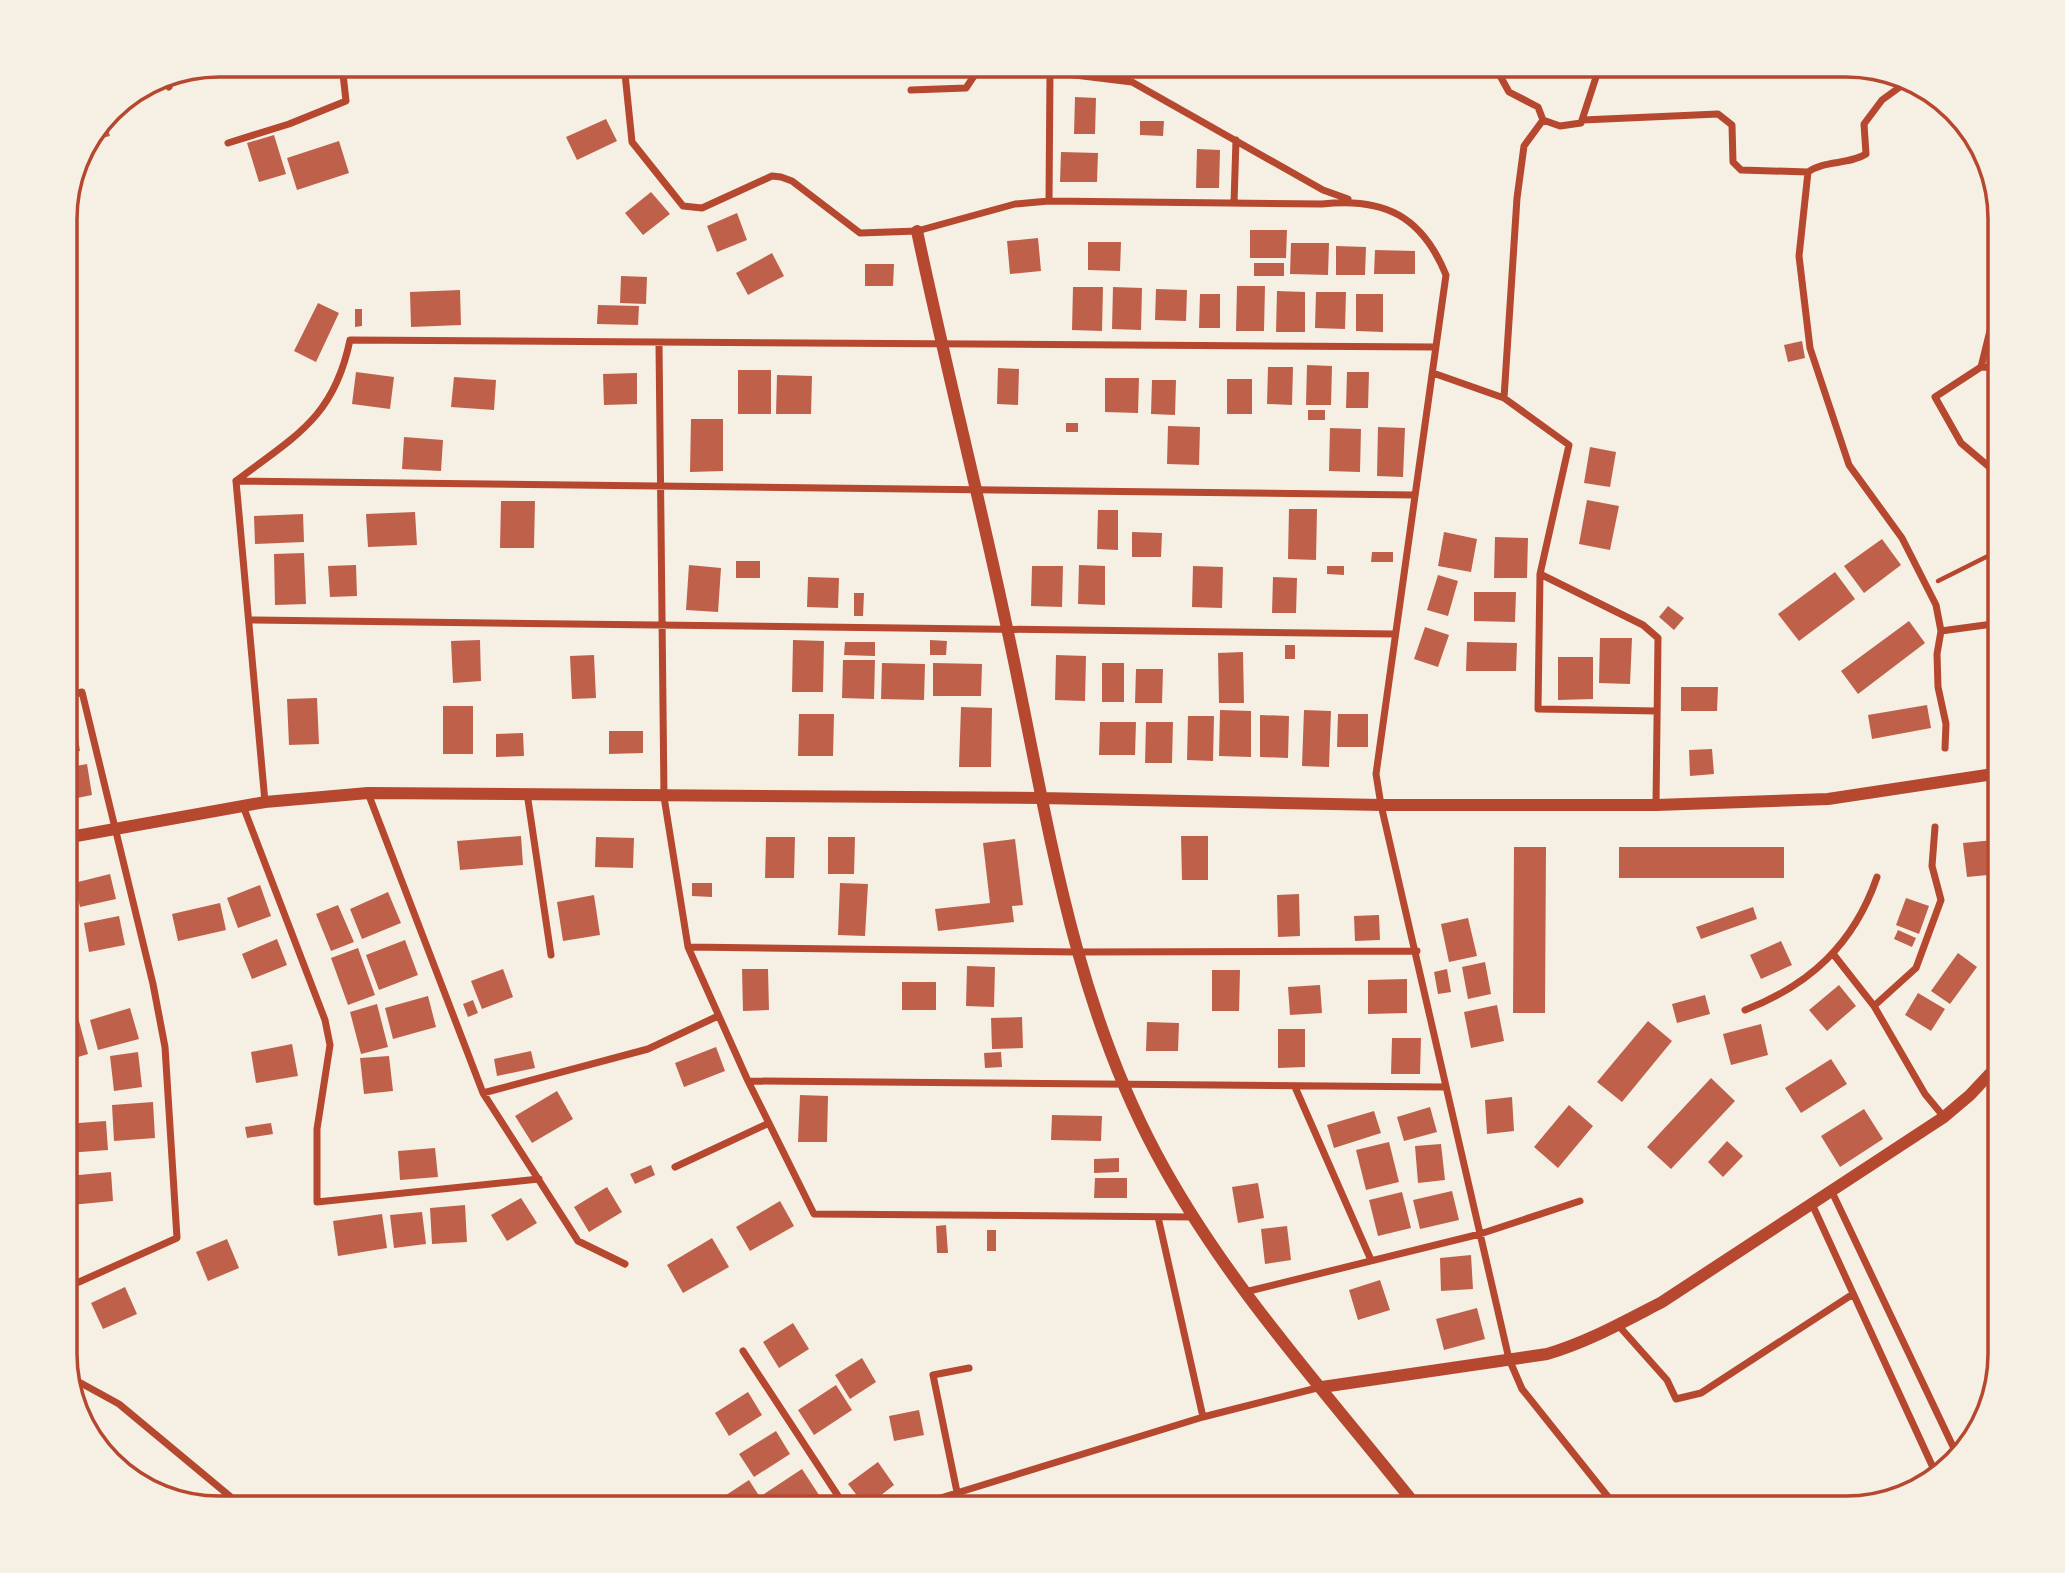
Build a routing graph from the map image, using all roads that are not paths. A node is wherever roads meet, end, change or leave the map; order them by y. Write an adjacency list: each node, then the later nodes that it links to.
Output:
1 (343, 77): 13 (street)
2 (625, 77): 18 (street)
3 (973, 77): 9 (street)
4 (1050, 77): 15 (street)
5 (1091, 77): 12 (street)
6 (1501, 77): 10 (street)
7 (1597, 77): 11 (street)
8 (1899, 88): 14 (street)
9 (911, 90)
10 (1543, 120): 11 (street); 26 (street)
11 (1583, 120): 14 (street)
12 (1236, 140): 16 (street); 17 (street)
13 (228, 143)
14 (1808, 172): 37 (street)
15 (1049, 201): 17 (street); 18 (street)
16 (1352, 201): 17 (street); 22 (street)
17 (1234, 203)
18 (917, 231): 21 (street)
19 (1988, 339): 23 (street)
20 (659, 344): 21 (street); 28 (street); 29 (street)
21 (941, 345): 22 (street); 30 (street)
22 (1434, 347): 25 (street)
23 (1981, 367): 24 (street); 27 (street)
24 (1988, 367)
25 (1433, 373): 26 (street); 31 (street)
26 (1504, 398): 32 (street)
27 (1988, 466)
28 (236, 481): 29 (street); 33 (street)
29 (660, 487): 30 (street); 34 (street)
30 (975, 490): 31 (street); 36 (street)
31 (1415, 495): 38 (street)
32 (1540, 574): 40 (street); 40 (street)
33 (251, 620): 34 (street); 47 (street)
34 (662, 624): 36 (street); 45 (street)
35 (1988, 625): 37 (street)
36 (1007, 628): 38 (street); 46 (street)
37 (1941, 631): 41 (street)
38 (1395, 634): 48 (street)
39 (77, 693): 52 (street)
40 (1657, 710): 49 (street)
41 (1944, 748)
42 (1988, 776): 49 (street)
43 (527, 792): 44 (street); 45 (street); 58 (street)
44 (368, 793): 47 (street); 68 (street)
45 (664, 797): 46 (street); 55 (street)
46 (1040, 798): 48 (street); 57 (street)
47 (265, 802): 50 (street)
48 (1381, 805): 49 (street); 56 (street)
49 (1656, 805)
50 (243, 806): 52 (street); 72 (street)
51 (1935, 827): 60 (street)
52 (117, 829): 53 (street); 81 (street)
53 (77, 836)
54 (1877, 877): 59 (street)
55 (688, 947): 57 (street); 62 (street)
56 (1417, 951): 57 (street); 67 (street)
57 (1076, 952): 65 (street)
58 (551, 955)
59 (1834, 955): 60 (street); 61 (street)
60 (1874, 1006): 69 (street)
61 (1745, 1010)
62 (718, 1016): 64 (street); 68 (street)
63 (1988, 1076): 69 (street)
64 (748, 1081): 65 (street); 70 (street)
65 (1125, 1085): 66 (street); 77 (street)
66 (1295, 1087): 67 (street); 79 (street)
67 (1445, 1087): 78 (street)
68 (483, 1093): 72 (street)
69 (1944, 1116): 73 (street)
70 (769, 1123): 71 (street); 76 (street)
71 (675, 1167)
72 (539, 1179): 80 (street)
73 (1832, 1192): 75 (street); 91 (street)
74 (1580, 1201): 78 (street)
75 (1812, 1204): 83 (street); 84 (street)
76 (1158, 1217): 77 (street); 90 (street)
77 (1194, 1217): 82 (street)
78 (1480, 1234): 79 (street); 86 (street)
79 (1371, 1260): 82 (street)
80 (625, 1264)
81 (77, 1282)
82 (1244, 1292): 89 (street)
83 (1853, 1294): 84 (street); 92 (street)
84 (1618, 1325): 86 (street)
85 (743, 1351): 95 (street)
86 (1509, 1359): 89 (street); 98 (street)
87 (969, 1368): 93 (street)
88 (80, 1383): 94 (street)
89 (1322, 1387): 90 (street); 97 (street)
90 (1203, 1418): 93 (street)
91 (1953, 1446)
92 (1933, 1466)
93 (957, 1492): 96 (street)
94 (230, 1496)
95 (838, 1496)
96 (945, 1496)
97 (1408, 1496)
98 (1607, 1496)

